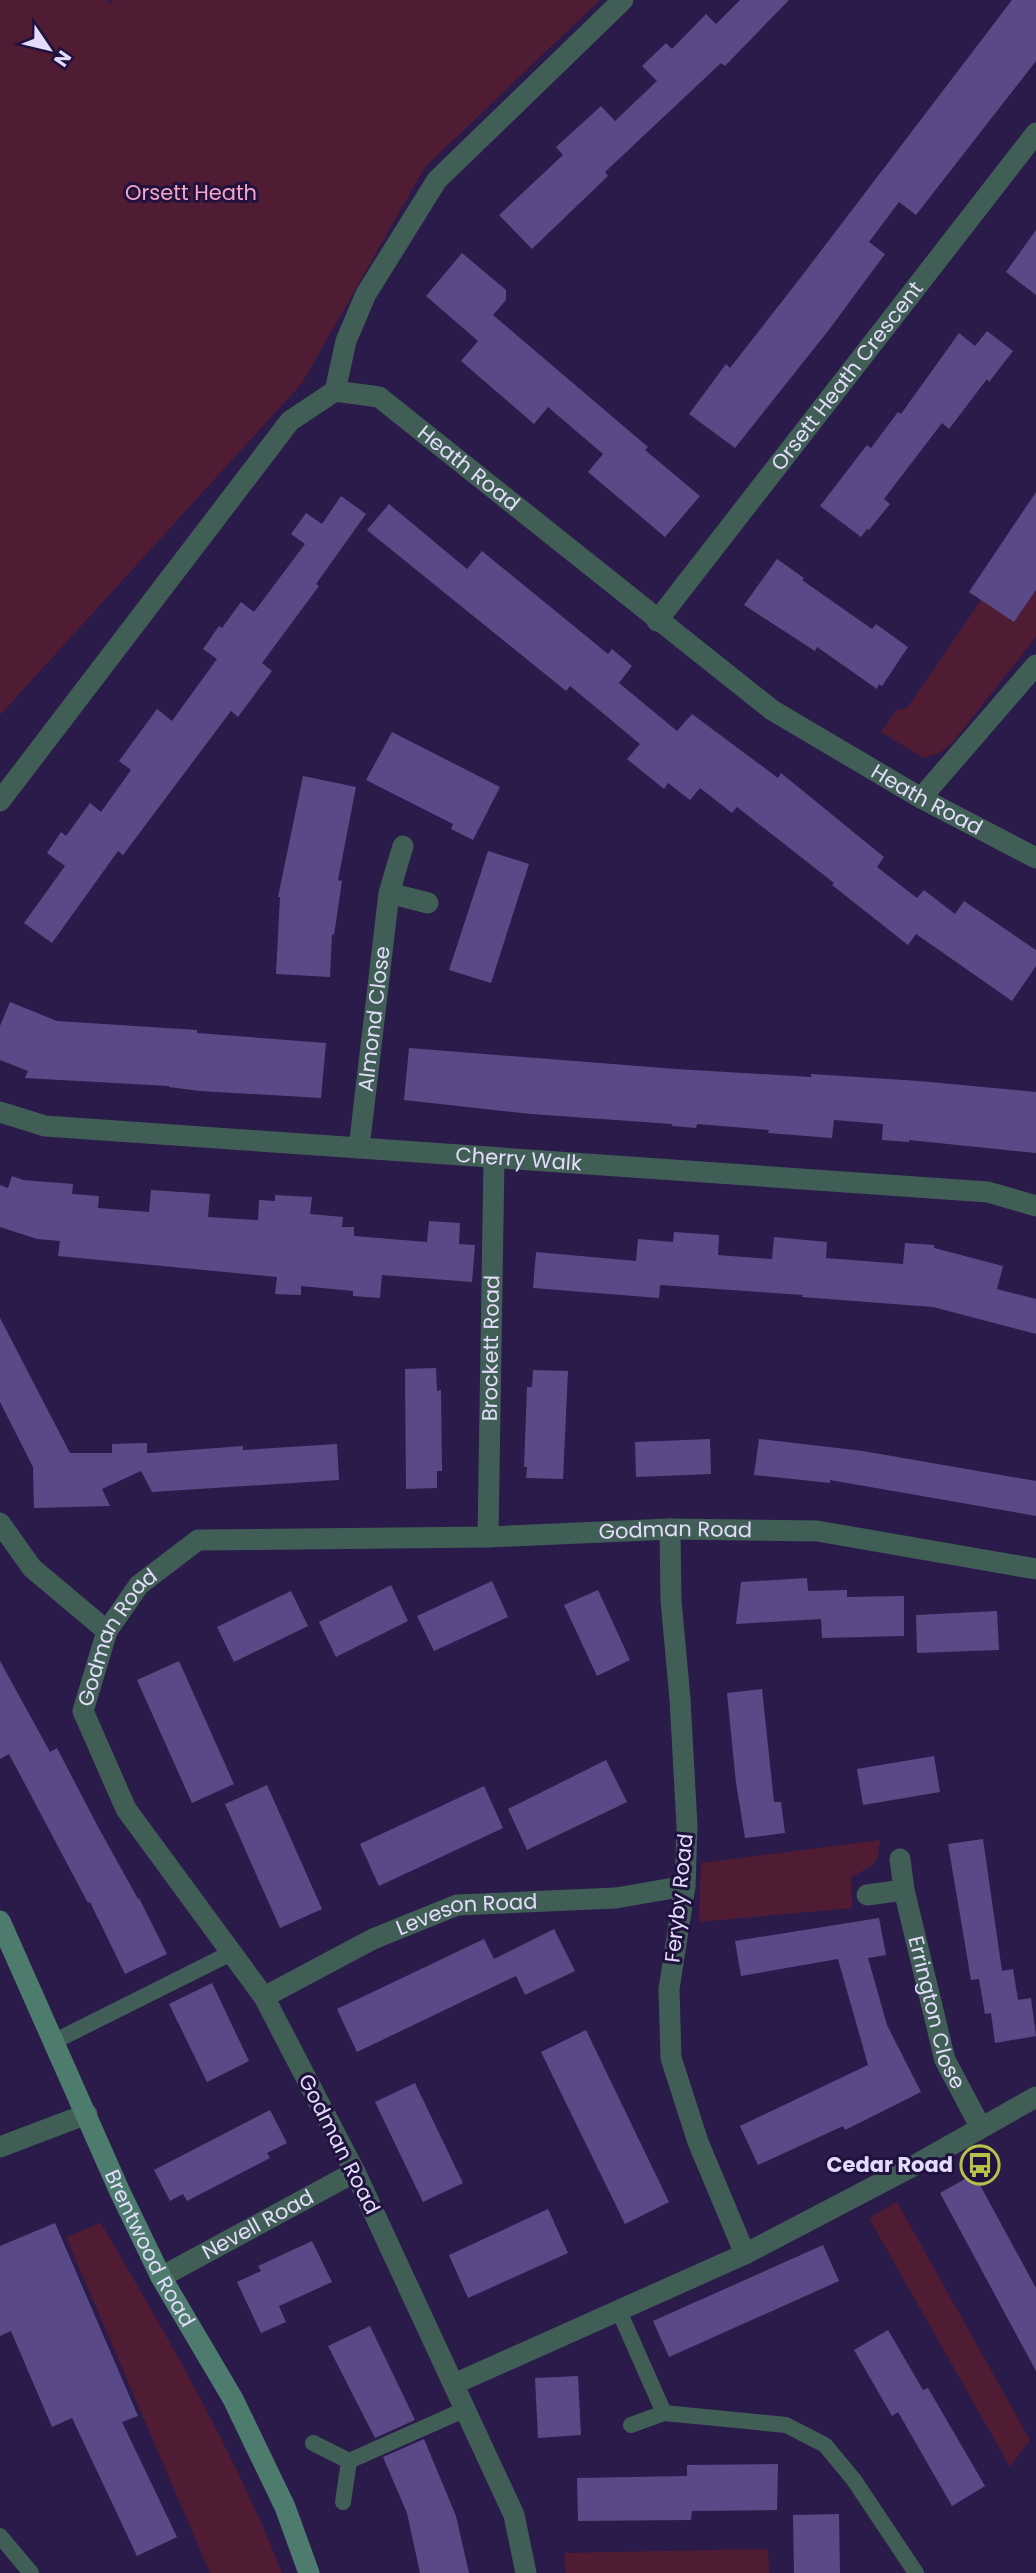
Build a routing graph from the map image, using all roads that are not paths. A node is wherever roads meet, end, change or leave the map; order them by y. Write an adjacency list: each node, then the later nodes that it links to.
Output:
1 (623, 0): 3 (street)
2 (1036, 133): 4 (street, Orsett Heath Crescent)
3 (335, 391): 4 (street, Heath Road); 7 (street)
4 (657, 621): 6 (street, Heath Road)
5 (1036, 665): 6 (street)
6 (921, 798): 9 (street, Heath Road)
7 (0, 800)
8 (403, 846): 10 (street, Almond Close)
9 (1036, 858)
10 (389, 893): 11 (street); 13 (street, Almond Close)
11 (428, 903)
12 (0, 1112): 13 (street, Cherry Walk)
13 (359, 1148): 14 (street, Cherry Walk)
14 (495, 1158): 15 (street, Cherry Walk); 18 (street, Brockett Road)
15 (1036, 1206)
16 (0, 1524): 20 (street)
17 (670, 1529): 18 (street, Godman Road); 19 (street, Godman Road); 22 (street, Feryby Road)
18 (488, 1537): 20 (street, Godman Road)
19 (1036, 1569)
20 (107, 1631): 26 (street, Godman Road)
21 (900, 1859): 23 (street, Errington Close)
22 (685, 1886): 27 (street, Leveson Road); 34 (street, Feryby Road)
23 (904, 1890): 24 (street); 31 (street, Errington Close)
24 (867, 1895)
25 (0, 1921): 28 (street, Brentwood Road)
26 (232, 1953): 27 (street, Godman Road); 28 (lane)
27 (264, 1997): 33 (street, Godman Road)
28 (53, 2042): 30 (street, Brentwood Road)
29 (1036, 2098): 31 (street)
30 (87, 2114): 32 (street); 35 (street, Brentwood Road)
31 (981, 2128): 34 (street)
32 (0, 2147)
33 (355, 2172): 35 (street, Nevell Road); 37 (street, Godman Road)
34 (745, 2253): 36 (street)
35 (161, 2277): 46 (street, Brentwood Road)
36 (619, 2311): 37 (street); 39 (lane)
37 (454, 2384): 38 (street, Godman Road)
38 (467, 2409): 42 (lane); 47 (street, Godman Road)
39 (664, 2413): 40 (lane); 48 (lane)
40 (631, 2425)
41 (313, 2443): 42 (lane)
42 (349, 2461): 43 (lane)
43 (343, 2502)
44 (0, 2536): 45 (lane)
45 (32, 2573)
46 (309, 2573)
47 (526, 2573)
48 (916, 2573)

